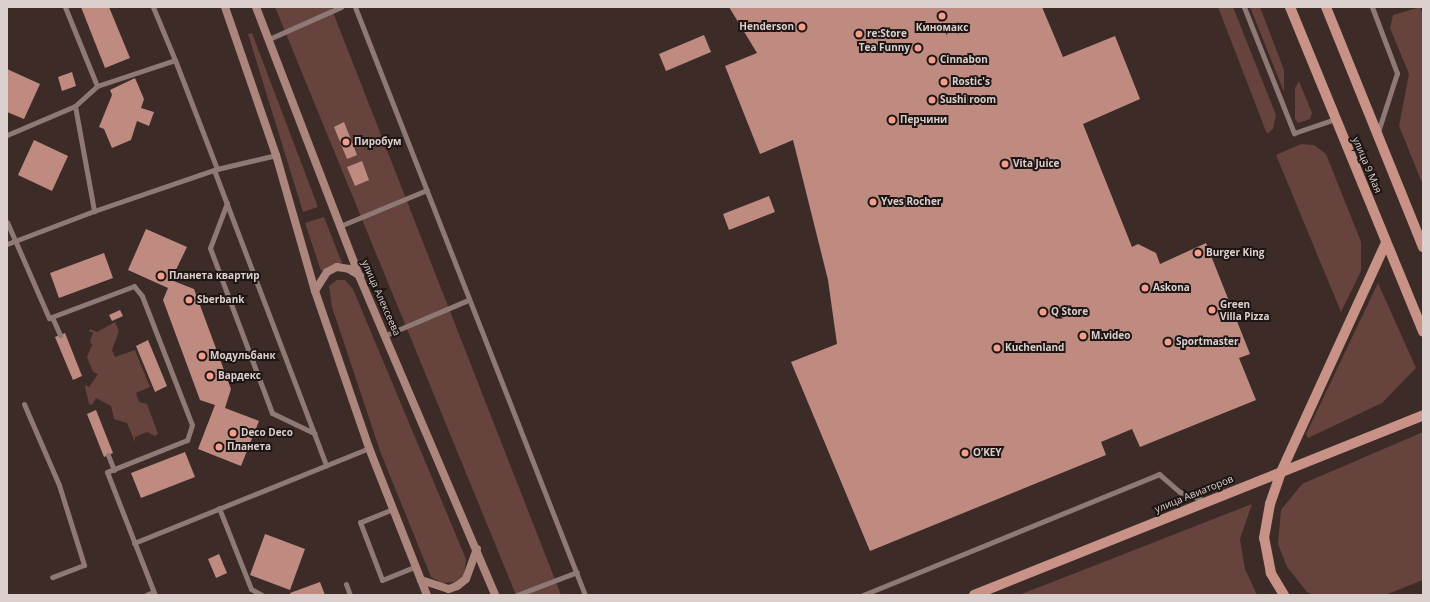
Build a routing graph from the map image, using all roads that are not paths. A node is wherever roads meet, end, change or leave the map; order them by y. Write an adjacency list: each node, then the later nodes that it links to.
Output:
1 (65, 7): 13 (lane)
2 (153, 7): 12 (lane)
3 (225, 7): 18 (street)
4 (256, 7): 11 (street, улица Алексеева)
5 (340, 7): 11 (lane)
6 (355, 7): 20 (lane)
7 (1244, 7): 15 (lane)
8 (1290, 7): 15 (main road, улица 9 Мая)
9 (1326, 7): 16 (main road, улица 9 Мая)
10 (1372, 7): 16 (lane)
11 (269, 39): 24 (street, улица Алексеева)
12 (175, 60): 13 (lane); 19 (lane)
13 (97, 86): 14 (lane)
14 (75, 106): 17 (lane); 22 (lane)
15 (1335, 119): 26 (main road, улица 9 Мая)
16 (1377, 134): 28 (main road, улица 9 Мая)
17 (7, 135)
18 (276, 155): 19 (lane); 30 (street)
19 (216, 170): 21 (lane); 22 (lane)
20 (427, 190): 24 (lane); 31 (lane)
21 (227, 203): 38 (lane); 38 (lane)
22 (94, 211): 25 (lane)
23 (7, 222): 25 (lane)
24 (340, 226): 29 (street, улица Алексеева)
25 (15, 241): 27 (lane); 32 (lane)
26 (1386, 243): 33 (main road, улица 9 Мая); 43 (main road)
27 (7, 244)
28 (1423, 247)
29 (360, 276): 30 (street); 35 (street, улица Алексеева)
30 (315, 291): 39 (street)
31 (468, 300): 35 (lane); 50 (lane)
32 (52, 317): 34 (lane); 42 (lane)
33 (1423, 332)
34 (60, 335)
35 (386, 335): 48 (street, улица Алексеева)
36 (24, 404): 51 (lane)
37 (1423, 415): 43 (main road, улица Авиаторов)
38 (314, 433): 41 (lane)
39 (369, 448): 41 (lane); 46 (street)
40 (108, 455): 42 (lane)
41 (326, 465): 45 (lane)
42 (114, 470): 47 (lane)
43 (1281, 472): 44 (main road, улица Авиаторов); 64 (main road)
44 (1207, 501): 62 (lane); 63 (main road, улица Авиаторов)
45 (219, 508): 47 (lane); 56 (lane)
46 (393, 509): 49 (street); 49 (lane)
47 (134, 543): 54 (lane)
48 (477, 549): 52 (street); 59 (street, улица Алексеева)
49 (415, 567): 52 (street)
50 (576, 572): 60 (lane); 61 (lane)
51 (52, 577)
52 (421, 580): 58 (street)
53 (346, 584): 57 (lane)
54 (154, 594): 55 (lane)
55 (146, 595)
56 (262, 595)
57 (350, 595)
58 (427, 595)
59 (495, 595)
60 (517, 595)
61 (585, 595)
62 (863, 595)
63 (974, 595)
64 (1284, 595)

